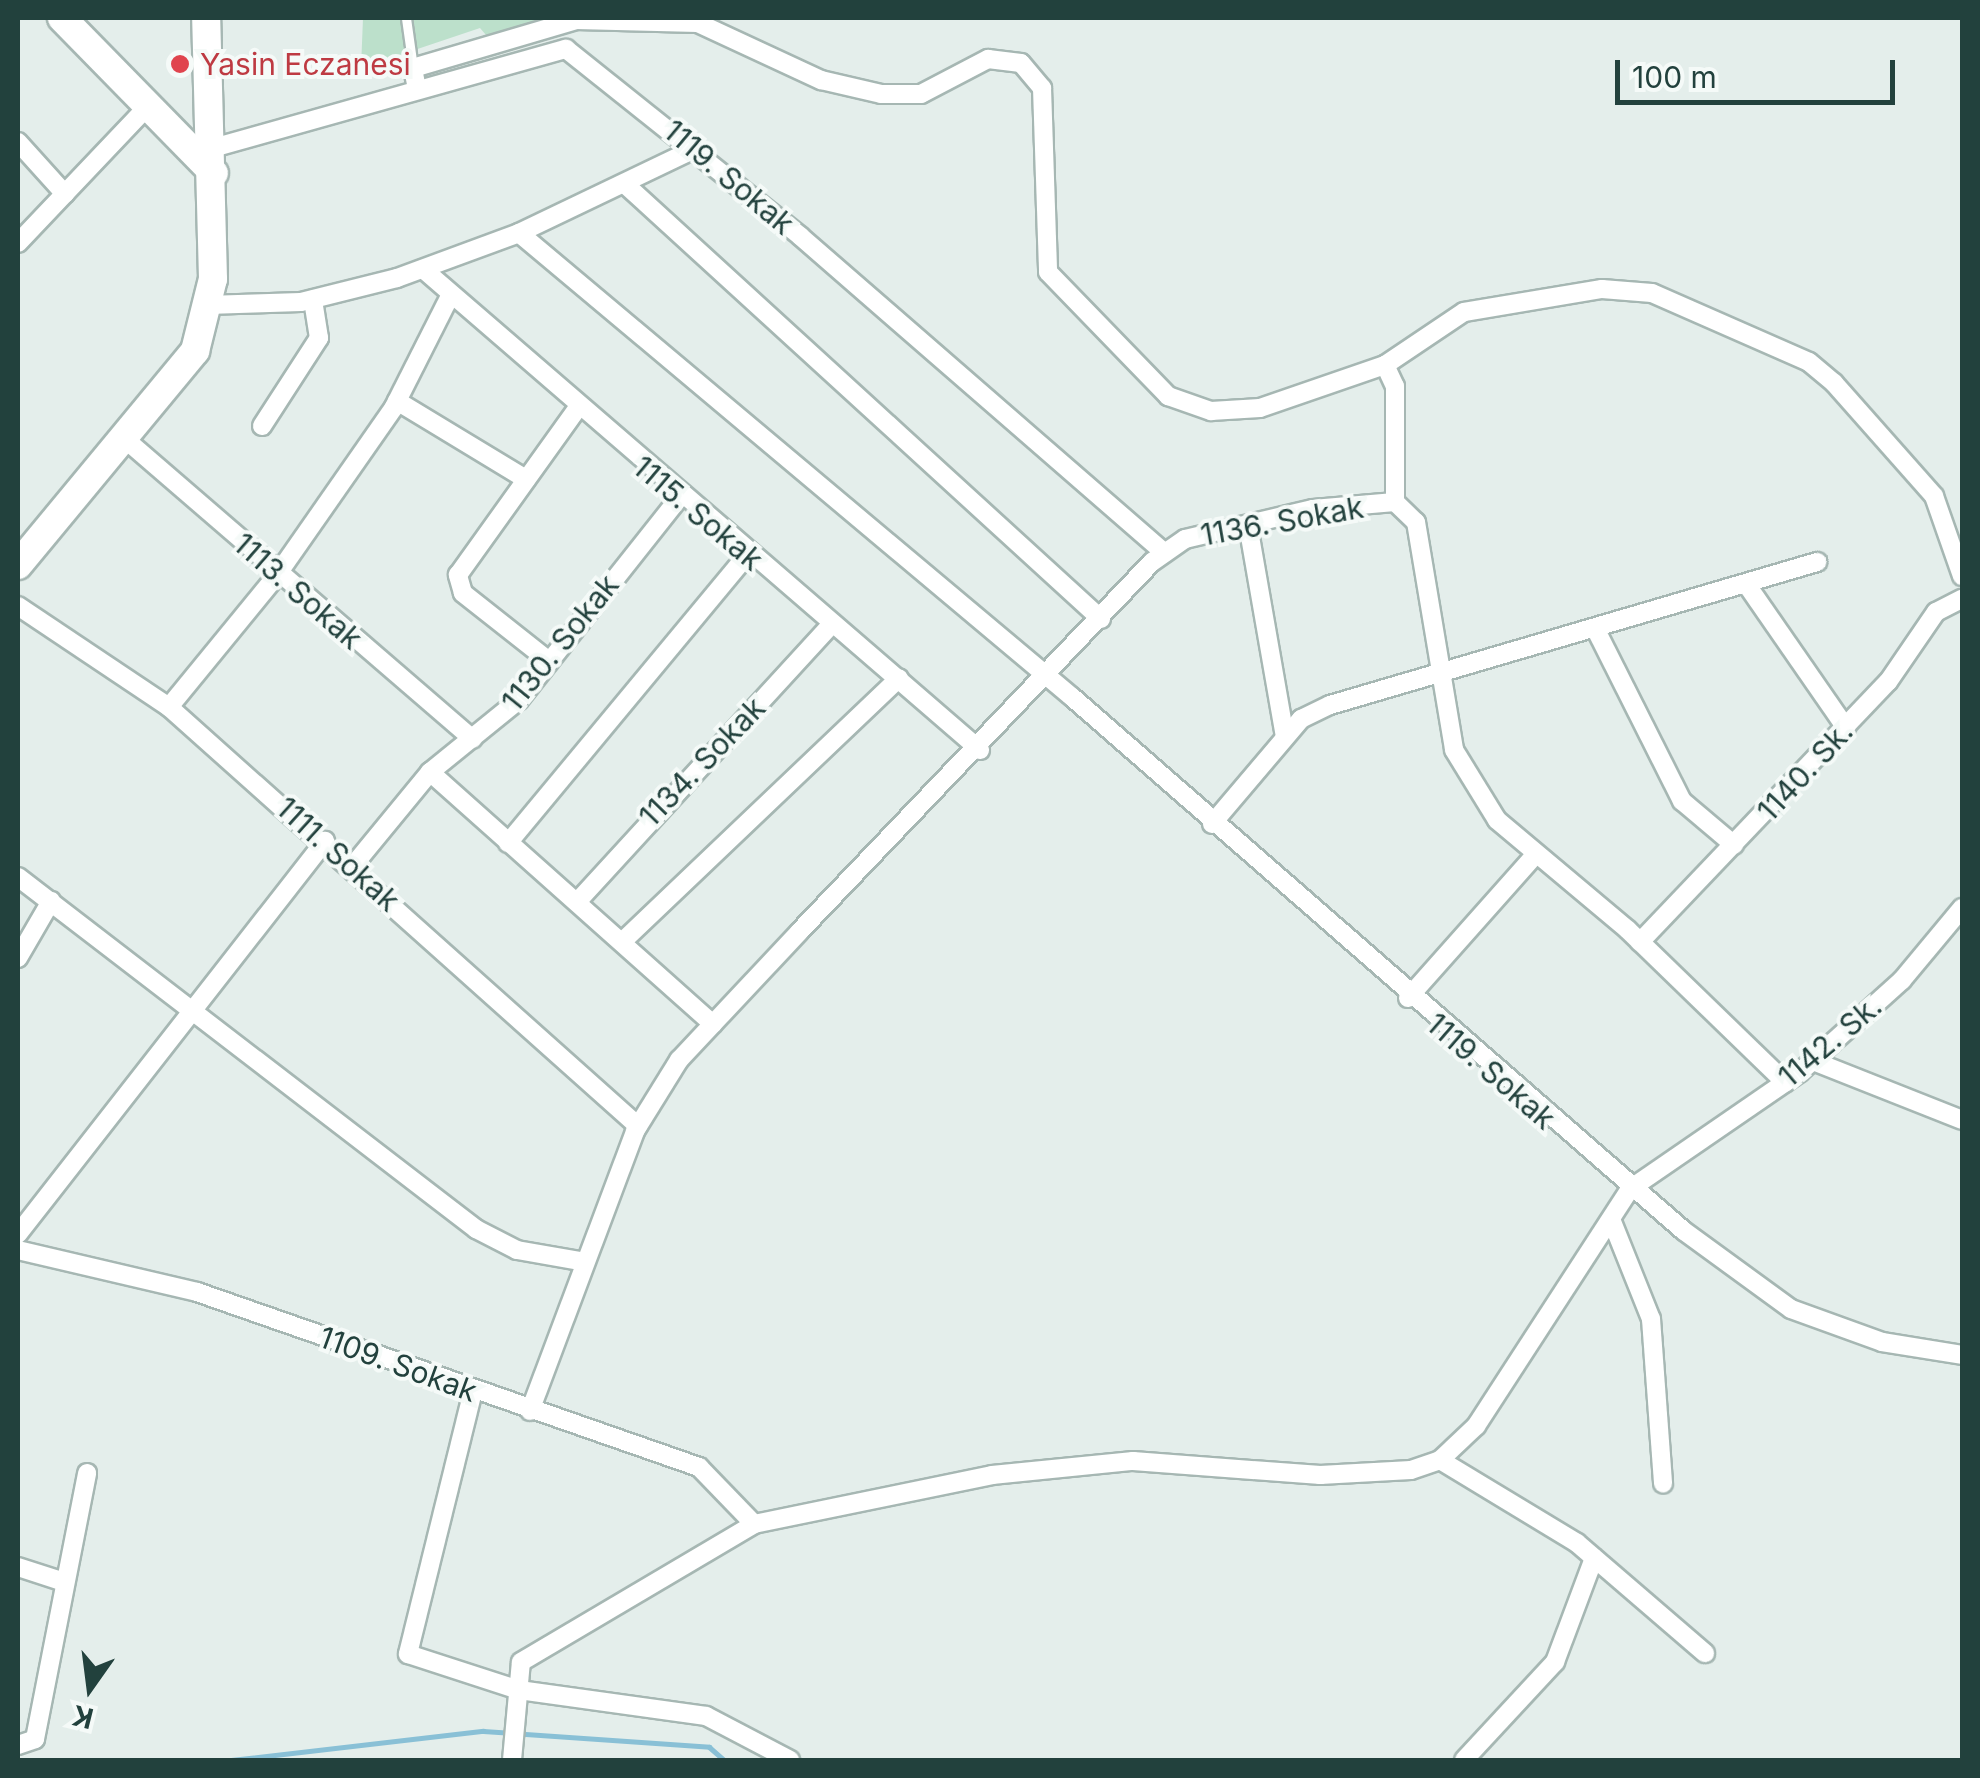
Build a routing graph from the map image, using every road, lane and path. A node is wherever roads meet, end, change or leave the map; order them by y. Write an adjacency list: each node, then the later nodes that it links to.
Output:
1 (62, 18): 7 (street)
2 (206, 18): 10 (street)
3 (406, 18): 5 (lane)
4 (577, 19): 5 (street); 19 (street)
5 (413, 68): 6 (street)
6 (417, 89): 9 (street, 1119. Sokak); 10 (street, 1119. Sokak)
7 (148, 106): 10 (street); 12 (street)
8 (18, 142): 12 (street)
9 (694, 148): 11 (street); 28 (street, 1119. Sokak)
10 (213, 160): 18 (street)
11 (627, 186): 13 (street); 37 (street)
12 (66, 194): 14 (street)
13 (520, 233): 15 (street); 41 (street, 1119. Sokak)
14 (18, 243)
15 (423, 269): 16 (street, 1115. Sokak); 17 (street)
16 (450, 296): 20 (street); 21 (street, 1115. Sokak)
17 (313, 299): 18 (street); 22 (street)
18 (207, 305): 23 (street)
19 (1385, 365): 26 (street); 33 (street)
20 (397, 401): 24 (street); 32 (street)
21 (576, 410): 24 (street); 25 (street, 1115. Sokak)
22 (262, 426)
23 (124, 439): 31 (street); 32 (street, 1113. Sokak)
24 (526, 479): 40 (street)
25 (679, 498): 29 (street, 1115. Sokak); 40 (street, 1130. Sokak)
26 (1395, 502): 27 (street, 1136. Sokak); 42 (street)
27 (1248, 525): 28 (street, 1136. Sokak); 46 (street)
28 (1165, 553): 37 (street, 1136. Sokak)
29 (746, 556): 38 (street, 1115. Sokak); 52 (street)
30 (1817, 562): 34 (street)
31 (18, 566)
32 (277, 575): 44 (street); 47 (street, 1113. Sokak)
33 (1962, 576)
34 (1747, 585): 39 (street); 45 (street)
35 (1962, 600): 45 (street, 1140. Sk.)
36 (18, 606): 44 (street, 1111. Sokak)
37 (1101, 620): 41 (street, 1136. Sokak)
38 (832, 624): 43 (street, 1115. Sokak); 58 (street, 1134. Sokak)
39 (1595, 628): 42 (street); 53 (street)
40 (548, 662): 47 (street, 1130. Sokak)
41 (1045, 676): 48 (street, 1136. Sokak); 50 (street, 1119. Sokak)
42 (1434, 676): 46 (street); 54 (street)
43 (899, 678): 48 (street, 1115. Sokak); 60 (street)
44 (169, 708): 51 (street, 1111. Sokak)
45 (1846, 728): 53 (street, 1140. Sk.)
46 (1286, 737): 50 (street)
47 (473, 739): 49 (street, 1130. Sokak)
48 (980, 750): 65 (street, 1136. Sokak)
49 (430, 772): 52 (street); 55 (street, 1130. Sokak)
50 (1212, 824): 63 (street, 1119. Sokak)
51 (325, 841): 55 (street, 1111. Sokak); 64 (street)
52 (508, 843): 58 (street)
53 (1734, 845): 61 (street, 1140. Sk.)
54 (1534, 856): 61 (street); 63 (street)
55 (352, 866): 69 (street, 1111. Sokak)
56 (18, 877): 57 (street)
57 (51, 901): 62 (street); 64 (street)
58 (577, 902): 60 (street)
59 (1962, 908): 66 (street, 1142. Sk.)
60 (623, 941): 65 (street)
61 (1640, 942): 67 (street)
62 (18, 958)
63 (1408, 998): 70 (street, 1119. Sokak)
64 (188, 1008): 72 (street); 74 (street)
65 (713, 1024): 69 (street, 1136. Sokak)
66 (1812, 1061): 67 (street, 1142. Sk.); 68 (street)
67 (1785, 1082): 70 (street, 1142. Sk.)
68 (1962, 1120)
69 (638, 1126): 74 (street, 1136. Sokak)
70 (1630, 1188): 71 (street); 75 (street, 1119. Sokak)
71 (1610, 1219): 78 (street); 80 (street)
72 (18, 1234)
73 (18, 1250): 76 (street, 1109. Sokak)
74 (585, 1262): 77 (street, 1136. Sokak)
75 (1962, 1355)
76 (473, 1391): 77 (street, 1109. Sokak); 86 (street)
77 (530, 1411): 81 (street, 1109. Sokak)
78 (1440, 1460): 81 (street); 82 (street)
79 (87, 1473): 84 (street)
80 (1663, 1484)
81 (754, 1524): 86 (street)
82 (1594, 1558): 85 (street); 90 (street)
83 (18, 1567): 84 (street)
84 (61, 1581): 87 (street)
85 (1705, 1653)
86 (518, 1694): 88 (street); 89 (street)
87 (18, 1744)
88 (512, 1760)
89 (790, 1760)
90 (1464, 1760)

